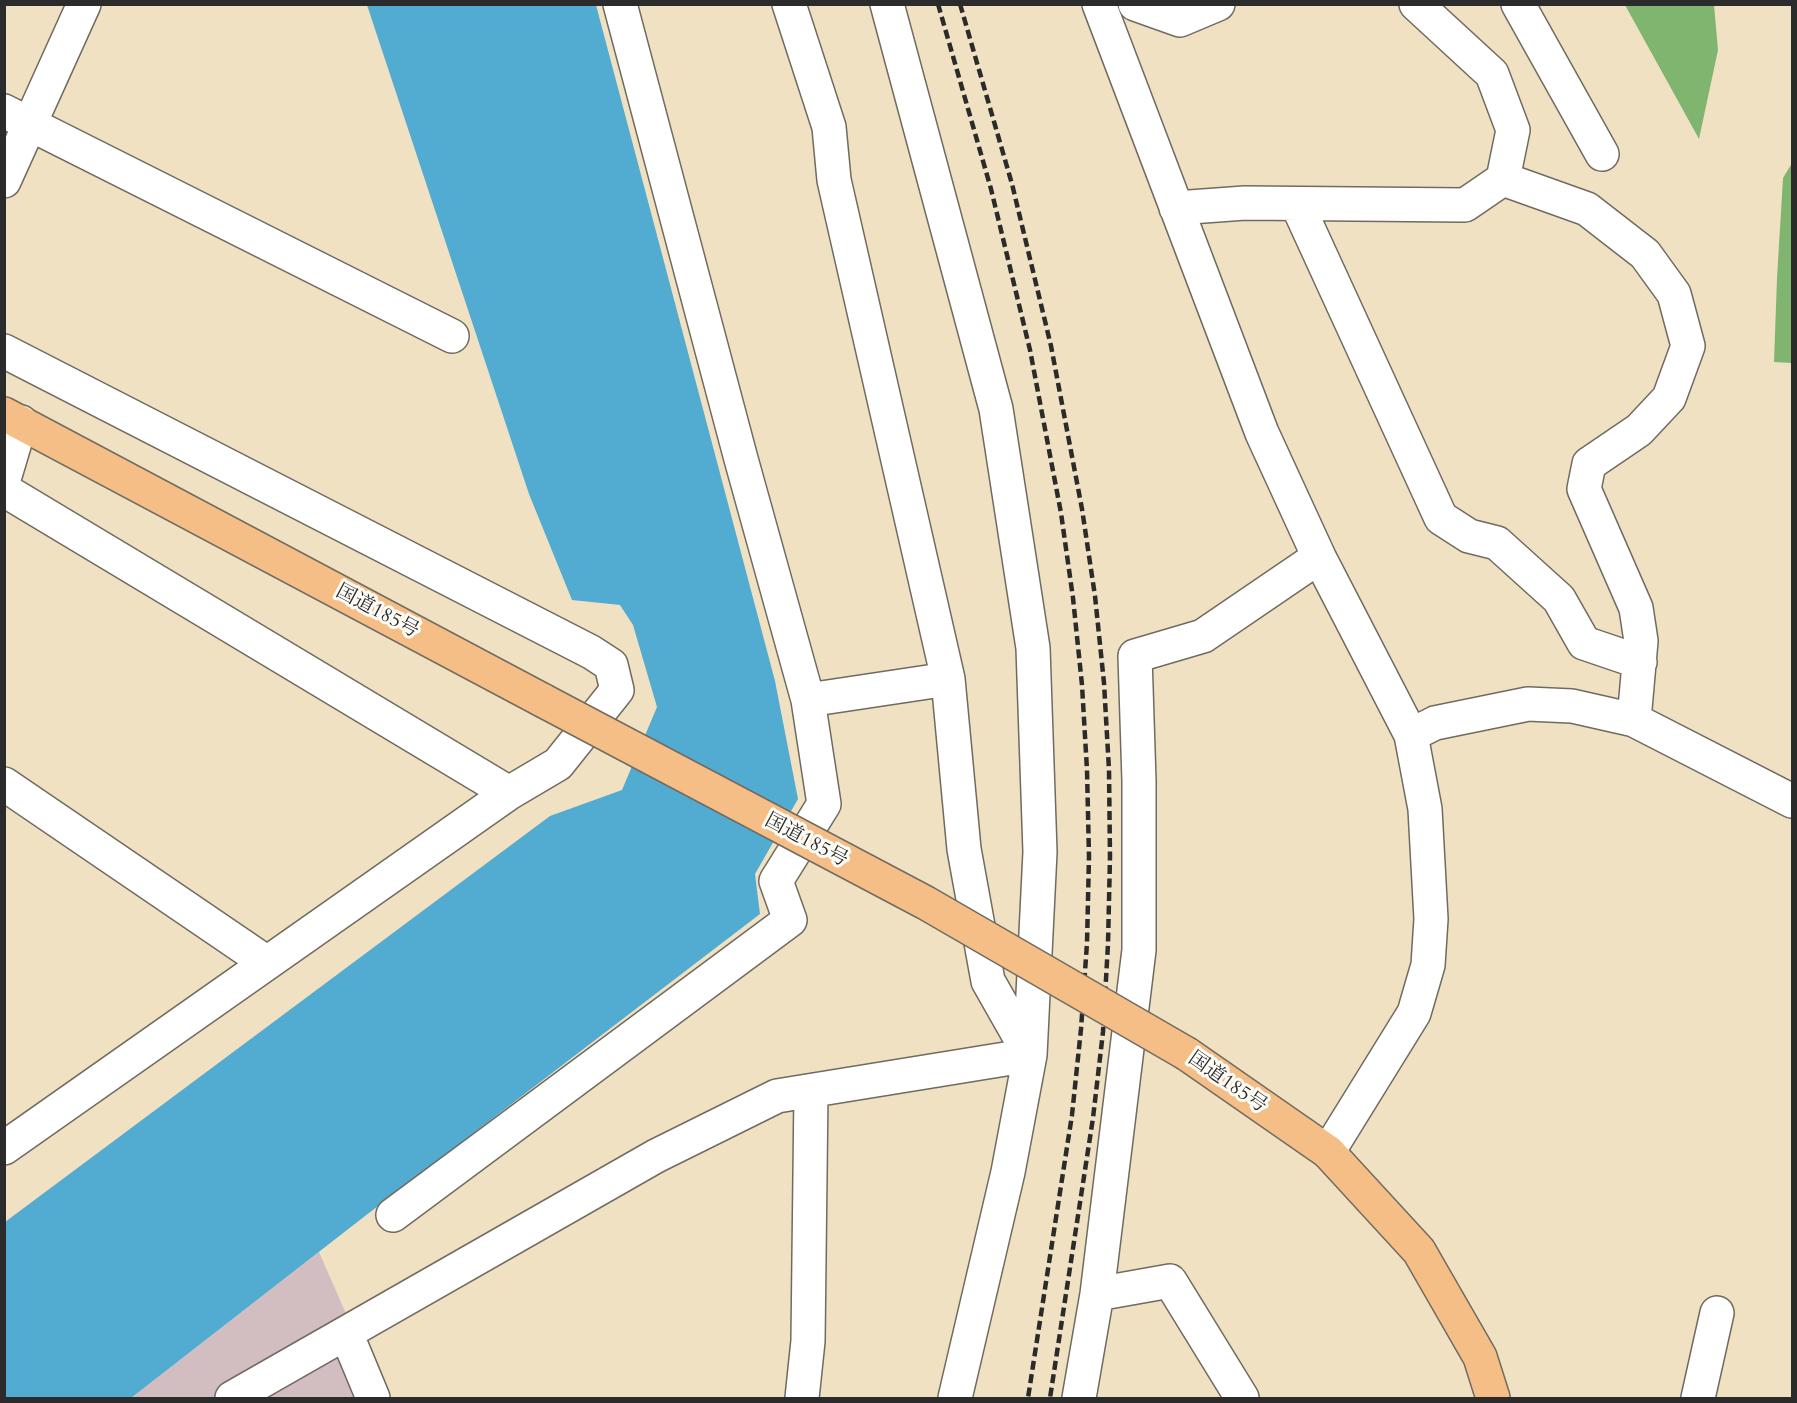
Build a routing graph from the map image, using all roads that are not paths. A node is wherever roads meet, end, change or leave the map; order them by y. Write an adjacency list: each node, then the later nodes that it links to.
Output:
1 (84, 4): 10 (street)
2 (620, 4): 24 (street)
3 (789, 4): 23 (street)
4 (887, 4): 31 (street)
5 (1100, 4): 15 (street)
6 (1135, 4): 7 (street)
7 (1218, 4)
8 (1416, 4): 12 (street)
9 (1518, 4): 11 (street)
10 (17, 118): 13 (street); 16 (street)
11 (1602, 154)
12 (1503, 178): 14 (street); 22 (street)
13 (4, 180)
14 (1297, 204): 15 (street); 22 (street)
15 (1176, 208): 21 (street)
16 (452, 336)
17 (4, 351): 28 (street)
18 (13, 418): 19 (street); 34 (highway, 国道185号, bridge)
19 (4, 479)
20 (4, 489): 28 (street)
21 (1319, 557): 26 (street); 36 (street)
22 (1640, 662): 25 (street)
23 (948, 679): 24 (street); 31 (street)
24 (808, 700): 35 (street)
25 (1634, 720): 26 (street); 29 (street)
26 (1410, 735): 34 (street)
27 (4, 784): 30 (street)
28 (509, 793): 30 (street)
29 (1792, 801)
30 (267, 963): 33 (street)
31 (1030, 1055): 32 (street); 42 (street)
32 (811, 1091): 38 (street); 41 (street)
33 (4, 1148)
34 (1328, 1152): 45 (highway, 国道185号)
35 (393, 1215)
36 (1097, 1294): 43 (street); 44 (street)
37 (1717, 1313): 46 (street)
38 (346, 1333): 39 (street); 40 (street)
39 (232, 1398)
40 (373, 1398)
41 (802, 1398)
42 (956, 1398)
43 (1079, 1398)
44 (1242, 1398)
45 (1493, 1398)
46 (1698, 1398)

